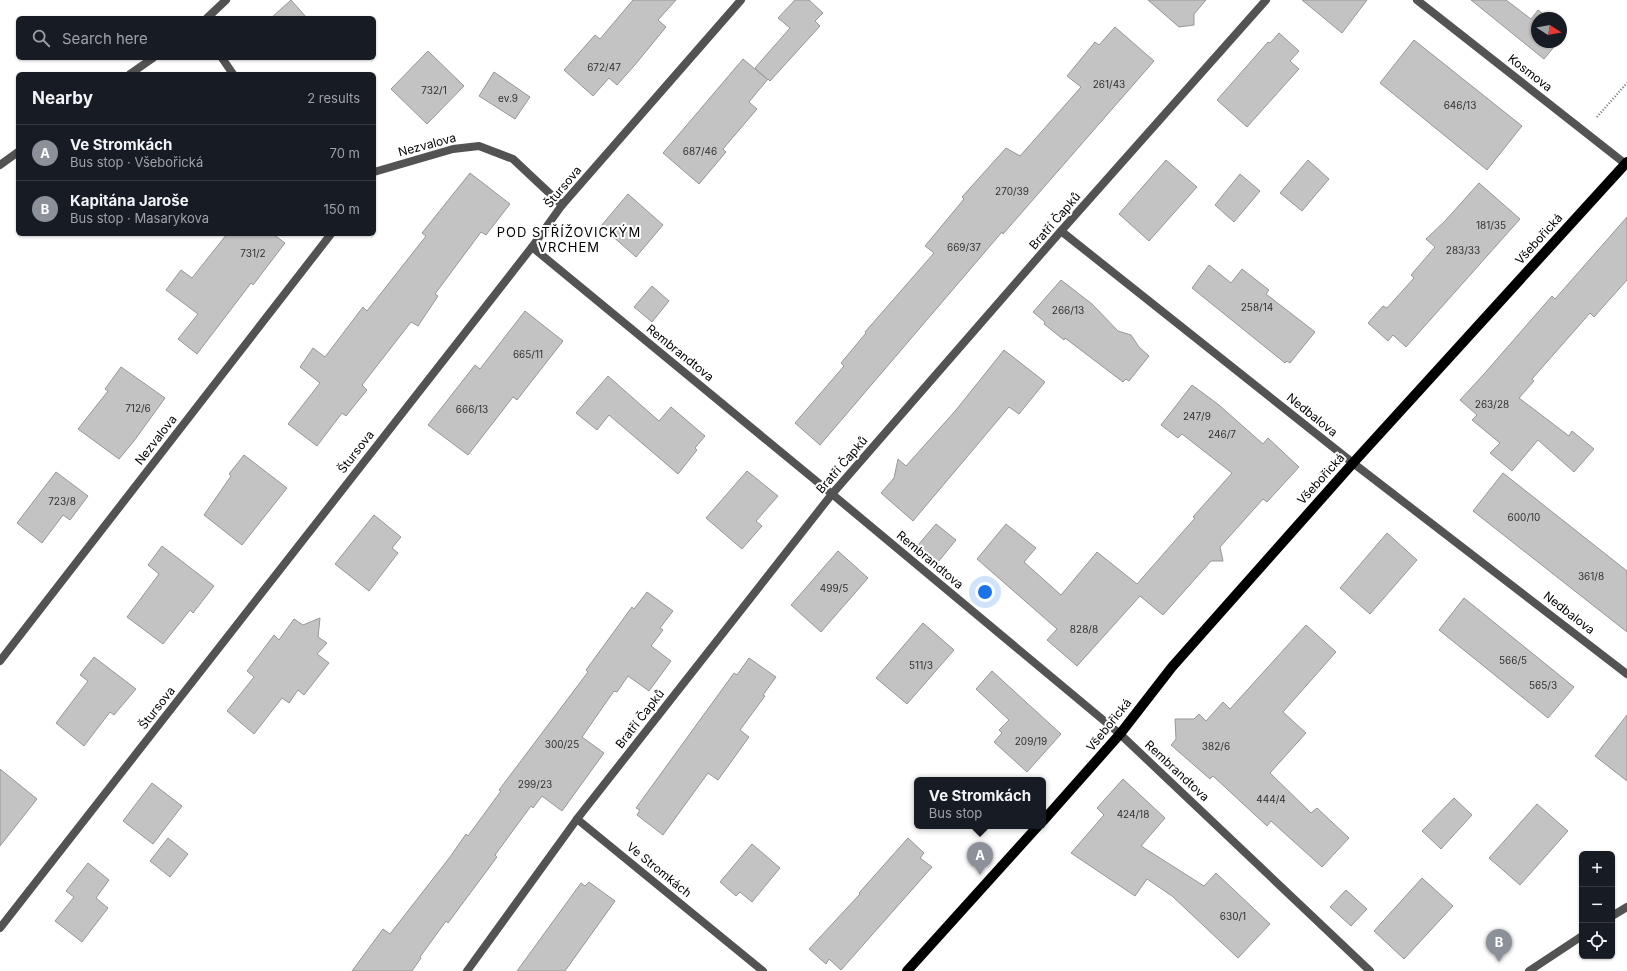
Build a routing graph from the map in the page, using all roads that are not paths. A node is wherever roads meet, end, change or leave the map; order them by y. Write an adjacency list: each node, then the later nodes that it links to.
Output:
1 (226, 0): 5 (street)
2 (740, 0): 14 (street, Štursova)
3 (1266, 0): 15 (street, Bratří Čapků)
4 (1417, 0): 11 (street, Kosmova)
5 (209, 16)
6 (150, 60): 8 (street)
7 (223, 60): 9 (street)
8 (133, 72)
9 (232, 72)
10 (16, 153): 12 (street)
11 (1627, 164): 18 (main road, Všebořická)
12 (0, 165)
13 (376, 171): 14 (street, Nezvalova)
14 (562, 205): 17 (street, Štursova)
15 (1061, 231): 18 (street, Nedbalova); 19 (street, Bratří Čapků)
16 (329, 236): 20 (street, Nezvalova)
17 (532, 247): 19 (street, Rembrandtova); 28 (street, Štursova)
18 (1353, 463): 21 (street, Nedbalova); 22 (main road, Všebořická)
19 (832, 494): 22 (street, Rembrandtova); 24 (street, Bratří Čapků)
20 (0, 661)
21 (1627, 674)
22 (1120, 734): 23 (main road, Všebořická); 33 (street, Rembrandtova)
23 (1046, 818)
24 (577, 819): 30 (street, Bratří Čapků); 31 (street, Ve Stromkách)
25 (1035, 829): 32 (main road)
26 (1627, 907): 27 (street)
27 (1615, 914)
28 (0, 928)
29 (1579, 938): 34 (street)
30 (467, 971)
31 (762, 971)
32 (907, 971)
33 (1370, 971)
34 (1529, 971)

